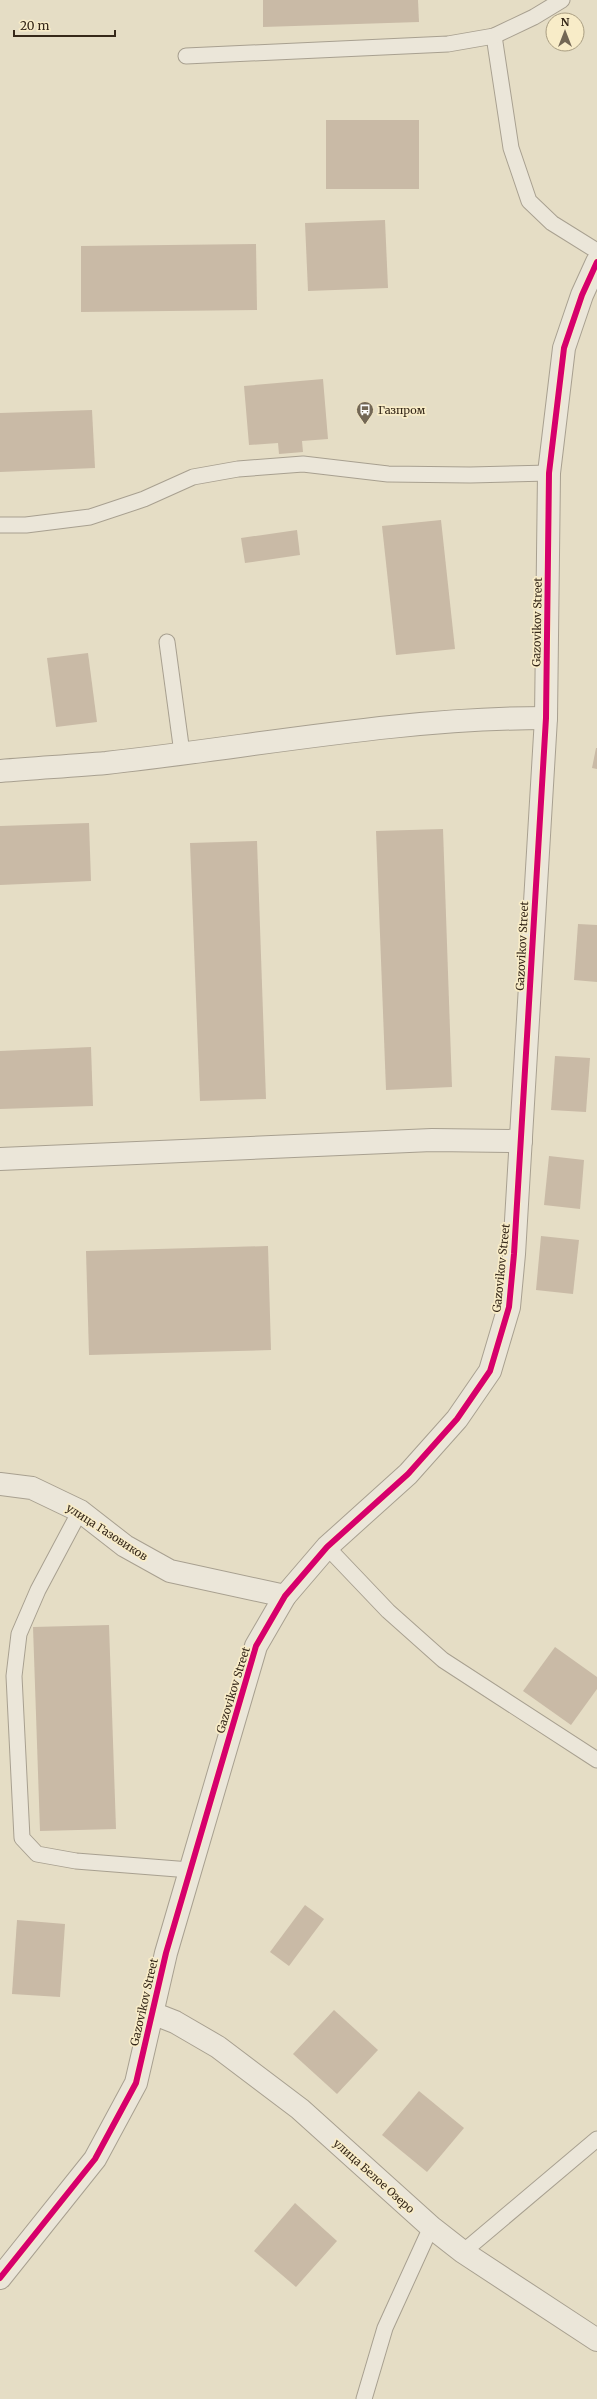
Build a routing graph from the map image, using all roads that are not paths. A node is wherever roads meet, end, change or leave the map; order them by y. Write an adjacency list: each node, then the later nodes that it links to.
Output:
1 (562, 0): 2 (lane)
2 (494, 36): 3 (lane); 4 (lane)
3 (186, 56)
4 (597, 251)
5 (597, 262): 6 (street, Gazovikov Street)
6 (549, 473): 7 (lane); 9 (street, Gazovikov Street)
7 (0, 525)
8 (168, 642): 10 (lane)
9 (546, 718): 10 (street); 12 (street, Gazovikov Street)
10 (182, 752): 11 (street)
11 (0, 771)
12 (521, 1141): 13 (street); 16 (street, Gazovikov Street)
13 (0, 1159)
14 (0, 1484): 15 (street, улица Газовиков)
15 (80, 1511): 17 (street, улица Газовиков); 19 (lane)
16 (327, 1547): 17 (street, Gazovikov Street); 18 (lane)
17 (284, 1596): 19 (street, Gazovikov Street)
18 (597, 1760)
19 (190, 1870): 20 (street, Gazovikov Street)
20 (152, 2013): 22 (street, улица Белое Озеро); 24 (street, Gazovikov Street)
21 (597, 2139): 23 (lane)
22 (431, 2227): 23 (street, улица Белое Озеро); 26 (lane)
23 (463, 2252): 25 (street, улица Белое Озеро)
24 (0, 2278)
25 (597, 2340)
26 (364, 2399)

